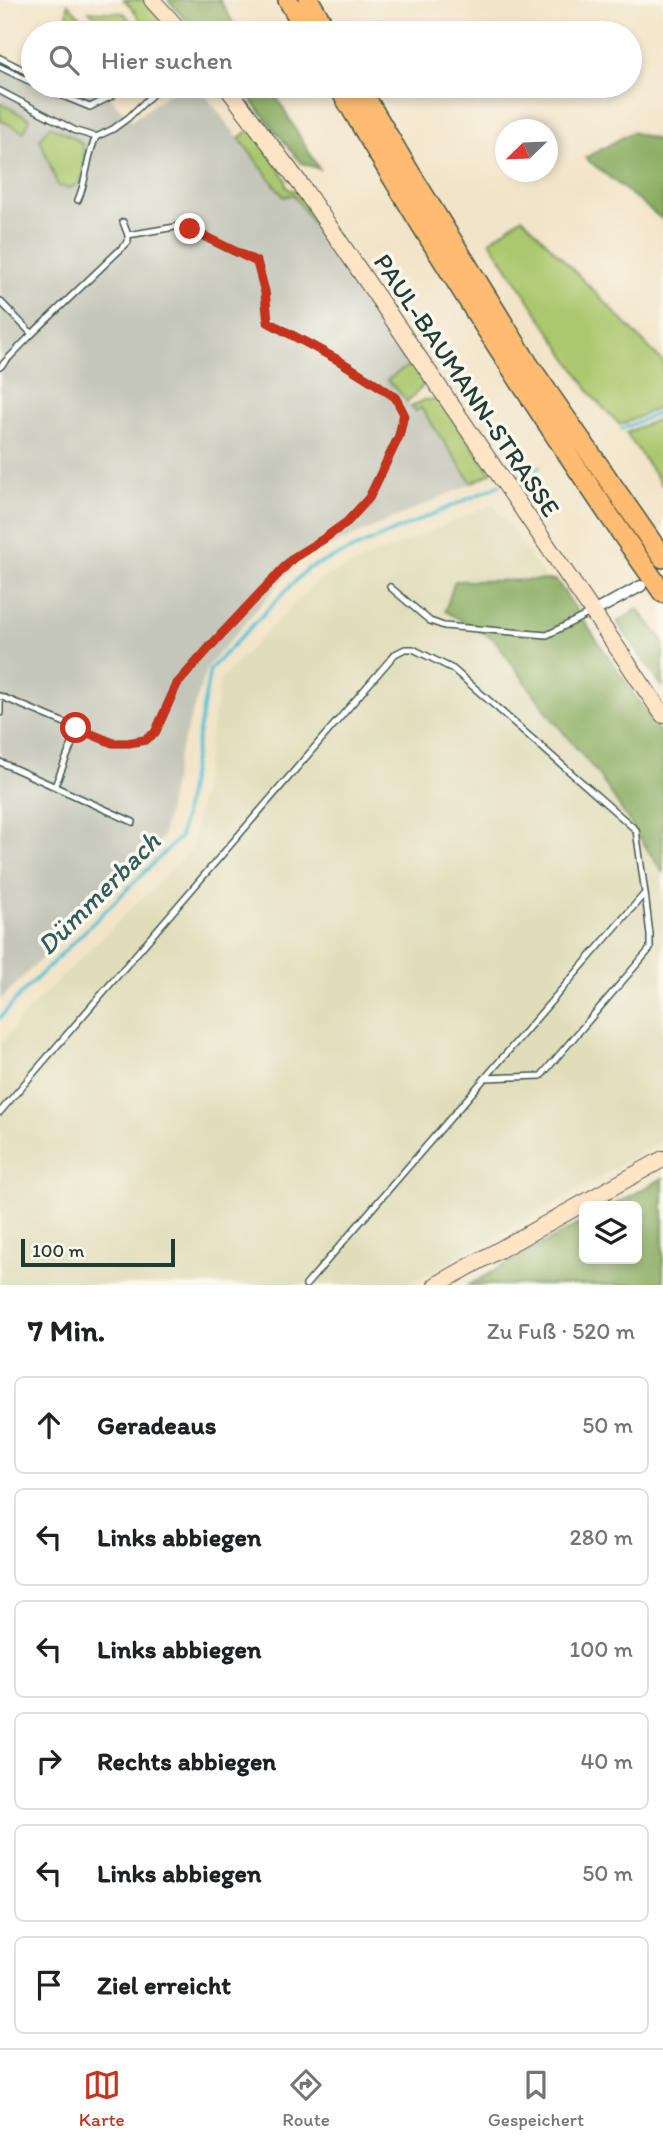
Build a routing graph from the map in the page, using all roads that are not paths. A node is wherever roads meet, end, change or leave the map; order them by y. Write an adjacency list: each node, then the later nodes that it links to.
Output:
1 (152, 0): 4 (main road)
2 (288, 0): 5 (highway)
3 (309, 0): 6 (highway)
4 (171, 21)
5 (300, 21)
6 (321, 21)
7 (0, 58): 9 (lane)
8 (0, 67): 10 (lane)
9 (21, 69)
10 (21, 77)
11 (0, 91): 18 (lane)
12 (108, 98): 17 (lane)
13 (147, 98): 18 (lane)
14 (235, 98): 29 (main road, PAUL-BAUMANN-STRASSE)
15 (345, 98): 28 (highway)
16 (366, 98): 25 (highway)
17 (68, 99)
18 (96, 137): 19 (lane)
19 (78, 200)
20 (123, 222): 21 (lane)
21 (128, 234): 23 (lane); 30 (lane)
22 (0, 301): 23 (lane)
23 (32, 334): 24 (lane)
24 (0, 367)
25 (663, 558)
26 (641, 586): 29 (street)
27 (390, 587): 29 (lane)
28 (663, 593)
29 (593, 612): 33 (main road, PAUL-BAUMANN-STRASSE)
30 (0, 696)
31 (0, 702): 32 (lane)
32 (0, 713)
33 (663, 715)
34 (74, 739): 36 (lane)
35 (0, 762): 36 (lane)
36 (55, 786): 37 (lane)
37 (133, 821)
38 (645, 893): 39 (lane); 39 (lane); 40 (lane)
39 (485, 1078): 42 (lane)
40 (0, 1112)
41 (663, 1158): 43 (main road)
42 (306, 1285)
43 (436, 1285)

